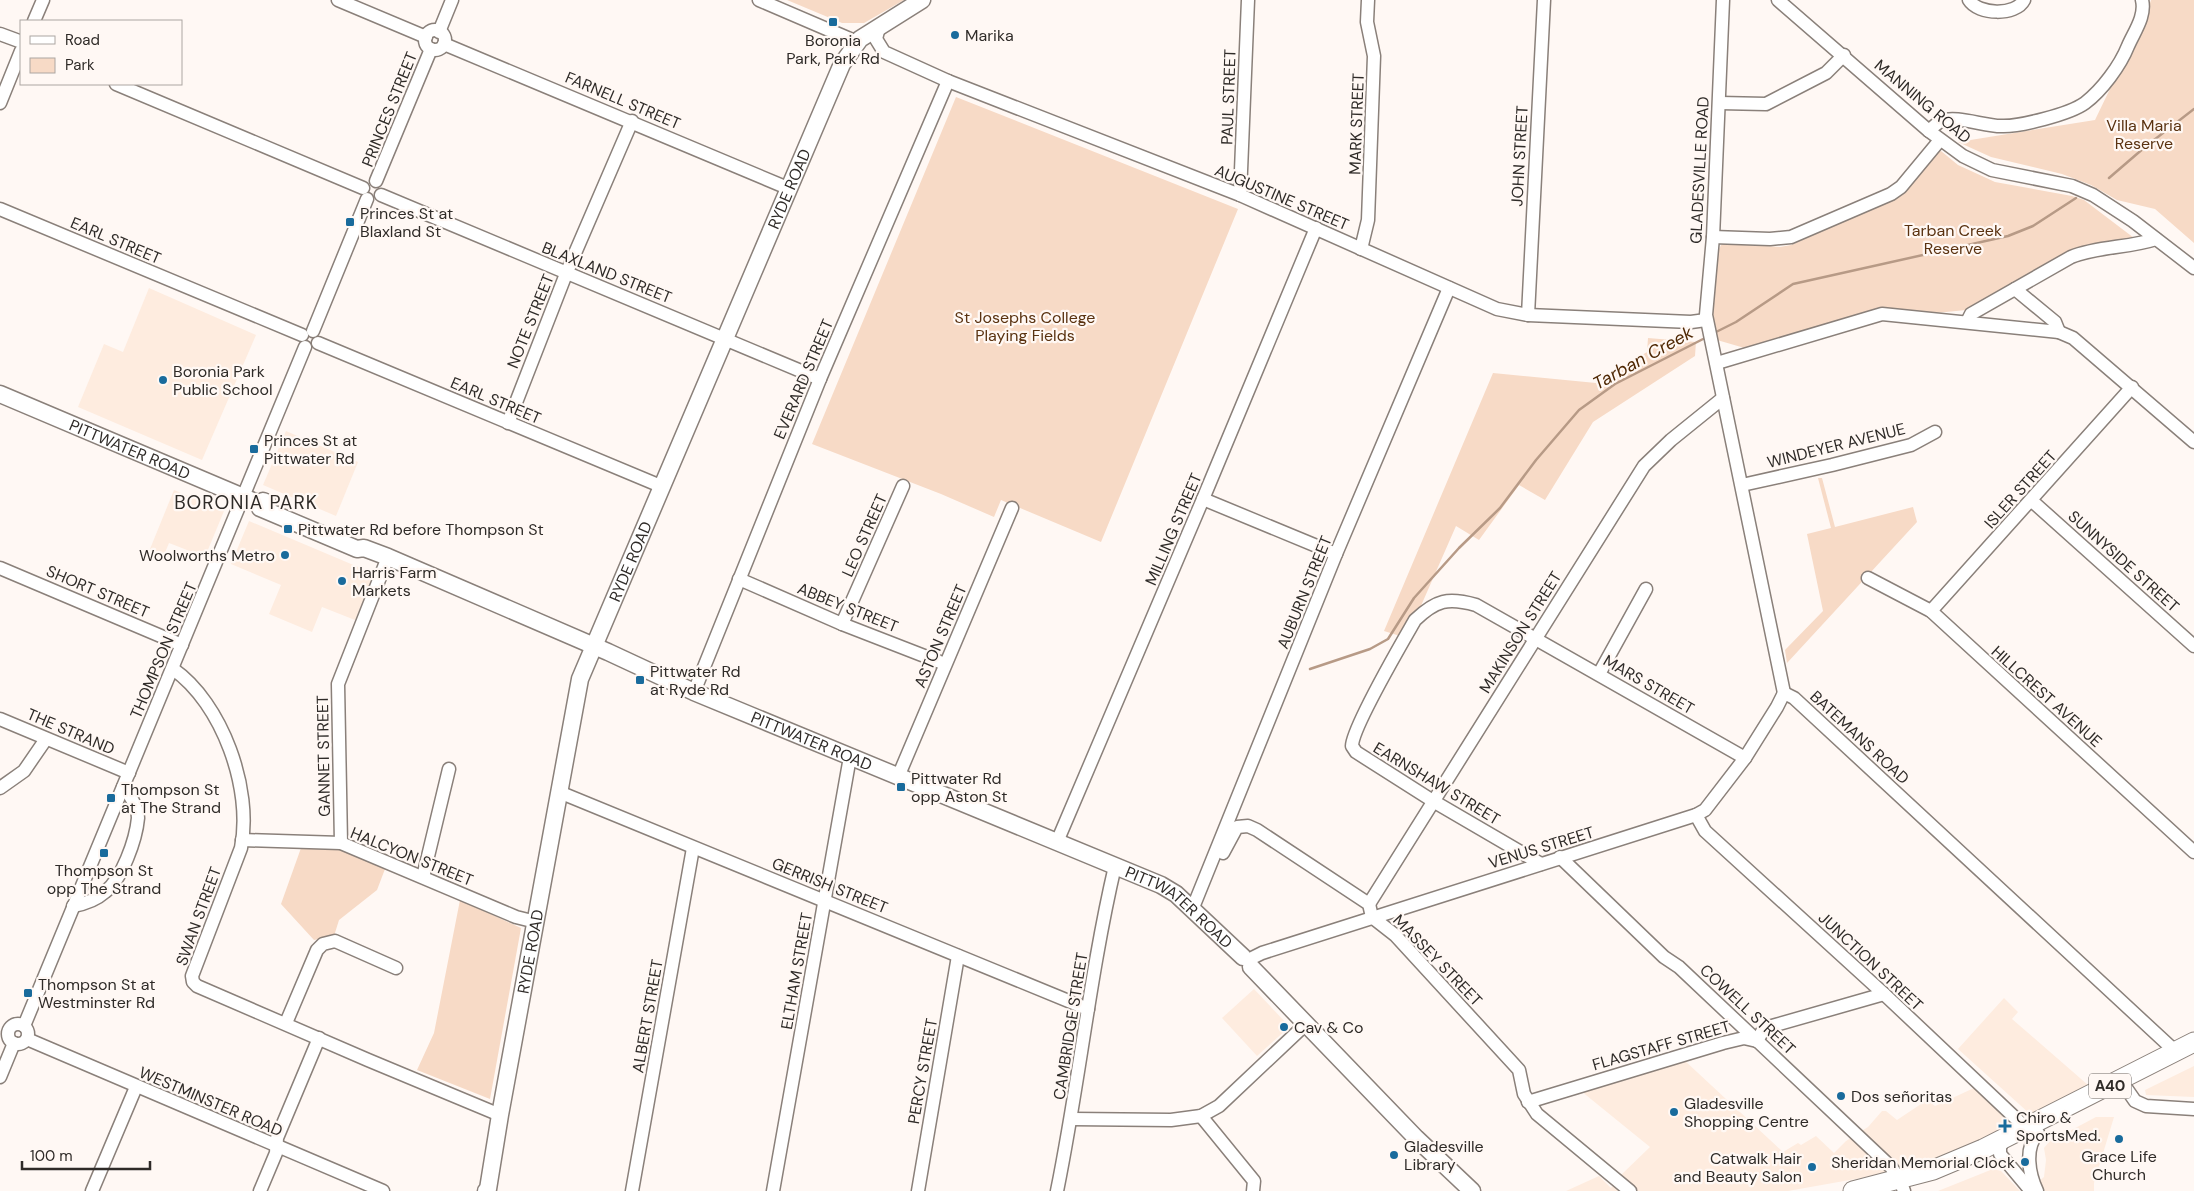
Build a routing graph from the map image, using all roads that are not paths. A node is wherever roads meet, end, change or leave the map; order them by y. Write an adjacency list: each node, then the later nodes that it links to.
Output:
1 (43, 0): 14 (street)
2 (338, 0): 17 (street)
3 (452, 0): 18 (street)
4 (759, 0): 19 (street)
5 (922, 0): 15 (main road, RYDE ROAD)
6 (1248, 0): 35 (street, PAUL STREET)
7 (1368, 0): 40 (street, MARK STREET)
8 (1544, 0): 45 (street, JOHN STREET)
9 (1723, 0): 27 (street, GLADESVILLE ROAD)
10 (1778, 0): 23 (street, MANNING ROAD)
11 (1969, 0): 12 (street)
12 (2024, 0)
13 (2142, 0): 29 (street)
14 (34, 20)
15 (879, 27): 19 (main road, RYDE ROAD); 24 (street, AUGUSTINE STREET)
16 (0, 34): 20 (street)
17 (426, 37): 18 (street); 22 (street)
18 (441, 38): 22 (street); 28 (street, FARNELL STREET)
19 (857, 42): 32 (main road, RYDE ROAD)
20 (20, 44)
21 (20, 48): 26 (street)
22 (431, 49): 31 (street, PRINCES STREET)
23 (1844, 55): 27 (street); 29 (street, MANNING ROAD)
24 (948, 81): 35 (street, AUGUSTINE STREET); 53 (street, EVERARD STREET)
25 (118, 85): 33 (street)
26 (0, 103)
27 (1720, 103): 38 (street, GLADESVILLE ROAD)
28 (632, 122): 32 (street, FARNELL STREET); 42 (street, NOTE STREET)
29 (1929, 131): 30 (street, MANNING ROAD)
30 (1940, 140): 38 (street); 39 (street, MANNING ROAD)
31 (376, 181): 33 (street); 34 (street)
32 (790, 189): 50 (main road, RYDE ROAD)
33 (365, 193): 34 (street); 49 (street)
34 (381, 195): 42 (street, BLAXLAND STREET)
35 (1240, 195): 37 (street, AUGUSTINE STREET)
36 (0, 209): 49 (street, EARL STREET)
37 (1316, 228): 40 (street, AUGUSTINE STREET); 63 (street, MILLING STREET)
38 (1713, 237): 47 (street, GLADESVILLE ROAD)
39 (2156, 238): 41 (street, MANNING ROAD); 44 (street)
40 (1362, 248): 43 (street, AUGUSTINE STREET)
41 (2194, 268)
42 (566, 274): 50 (street, BLAXLAND STREET); 57 (street, NOTE STREET)
43 (1449, 288): 45 (street, AUGUSTINE STREET); 67 (street, AUBURN STREET)
44 (2015, 289): 46 (street); 48 (street)
45 (1528, 314): 47 (street, AUGUSTINE STREET)
46 (1967, 322): 48 (street); 52 (street)
47 (1707, 323): 51 (street, GLADESVILLE ROAD)
48 (2059, 332): 54 (street)
49 (306, 338): 57 (street, EARL STREET); 65 (street)
50 (725, 338): 53 (street, BLAXLAND STREET); 62 (main road, RYDE ROAD)
51 (1712, 341): 52 (street, BATEMANS ROAD)
52 (1717, 363): 56 (street, BATEMANS ROAD)
53 (820, 379): 71 (street, EVERARD STREET)
54 (2132, 387): 59 (street); 64 (street, ISLER STREET)
55 (0, 394): 65 (main road, PITTWATER ROAD)
56 (1723, 398): 60 (street, BATEMANS ROAD); 75 (street, MAKINSON STREET)
57 (508, 423): 62 (street, EARL STREET)
58 (1935, 432): 60 (street, WINDEYER AVENUE)
59 (2194, 442)
60 (1742, 485): 83 (street, BATEMANS ROAD)
61 (903, 486): 74 (street, LEO STREET)
62 (662, 487): 77 (main road, RYDE ROAD)
63 (1204, 499): 67 (street); 97 (street, MILLING STREET)
64 (2032, 500): 73 (street, ISLER STREET); 78 (street, SUNNYSIDE STREET)
65 (251, 501): 68 (main road, PITTWATER ROAD); 76 (street, THOMPSON STREET)
66 (1012, 508): 79 (street, ASTON STREET)
67 (1336, 554): 105 (street, AUBURN STREET)
68 (388, 557): 77 (main road, PITTWATER ROAD); 98 (street, GANNET STREET)
69 (0, 568): 76 (street, SHORT STREET)
70 (1868, 578): 73 (street, HILLCREST AVENUE)
71 (739, 579): 74 (street, ABBEY STREET); 82 (street, EVERARD STREET)
72 (1646, 589): 81 (street)
73 (1931, 611): 100 (street, HILLCREST AVENUE)
74 (842, 624): 79 (street, ABBEY STREET)
75 (1536, 638): 81 (street, MARS STREET); 94 (street, MAKINSON STREET); 94 (street, EARNSHAW STREET)
76 (182, 645): 80 (street, THOMPSON STREET)
77 (593, 646): 82 (main road, PITTWATER ROAD); 93 (main road, RYDE ROAD)
78 (2194, 646)
79 (945, 664): 90 (street, ASTON STREET)
80 (172, 669): 89 (street, THOMPSON STREET); 96 (street, SWAN STREET)
81 (1599, 674): 87 (street, MARS STREET)
82 (694, 692): 86 (main road, PITTWATER ROAD)
83 (1784, 693): 87 (street, VENUS STREET); 125 (street, BATEMANS ROAD)
84 (0, 719): 85 (street, THE STRAND)
85 (46, 739): 89 (street, THE STRAND); 92 (street)
86 (850, 757): 90 (main road, PITTWATER ROAD); 106 (street, ELTHAM STREET)
87 (1745, 758): 95 (street, VENUS STREET)
88 (449, 769): 104 (street)
89 (129, 773): 91 (street, THOMPSON STREET)
90 (898, 777): 97 (main road, PITTWATER ROAD)
91 (123, 787): 107 (street, THOMPSON STREET); 107 (street)
92 (0, 788)
93 (559, 792): 99 (street, GERRISH STREET); 110 (main road, RYDE ROAD)
94 (1433, 801): 102 (street, EARNSHAW STREET); 109 (street, MAKINSON STREET)
95 (1696, 815): 101 (street, VENUS STREET); 114 (street, JUNCTION STREET)
96 (242, 840): 98 (street, HALCYON STREET); 116 (street, SWAN STREET)
97 (1057, 842): 103 (main road, PITTWATER ROAD)
98 (341, 843): 104 (street, HALCYON STREET)
99 (693, 848): 106 (street, GERRISH STREET); 143 (street, ALBERT STREET)
100 (2194, 852)
101 (1560, 858): 102 (street, VENUS STREET); 122 (street, COWELL STREET)
102 (1542, 864): 109 (street, VENUS STREET)
103 (1115, 866): 108 (main road, PITTWATER ROAD); 115 (street, CAMBRIDGE STREET)
104 (423, 877): 110 (street, HALCYON STREET)
105 (1205, 877): 108 (street, AUBURN STREET); 109 (street, MASSEY STREET)
106 (825, 900): 111 (street, GERRISH STREET); 144 (street, ELTHAM STREET)
107 (74, 906): 118 (street, THOMPSON STREET)
108 (1192, 910): 112 (main road, PITTWATER ROAD)
109 (1371, 911): 112 (street, VENUS STREET); 129 (street, MASSEY STREET)
110 (536, 922): 131 (main road, RYDE ROAD)
111 (958, 956): 115 (street, GERRISH STREET); 145 (street, PERCY STREET)
112 (1249, 961): 117 (main road, PITTWATER ROAD)
113 (396, 968): 116 (street)
114 (1884, 994): 122 (street); 134 (street, JUNCTION STREET)
115 (1088, 1009): 133 (street, CAMBRIDGE STREET)
116 (286, 1024): 120 (street, SWAN STREET)
117 (1306, 1024): 132 (street); 147 (main road, PITTWATER ROAD)
118 (24, 1026): 119 (street); 121 (street)
119 (4, 1028): 124 (street)
120 (319, 1038): 131 (street, SWAN STREET); 135 (street)
121 (27, 1039): 124 (street); 127 (street, WESTMINSTER ROAD)
122 (1757, 1041): 129 (street, FLAGSTAFF STREET); 138 (street, COWELL STREET)
123 (2194, 1042): 125 (highway, A40)
124 (14, 1043): 126 (street)
125 (2185, 1052): 128 (highway, A40); 134 (highway, A40)
126 (0, 1077)
127 (136, 1087): 135 (street, WESTMINSTER ROAD); 140 (street)
128 (2126, 1088): 130 (street); 134 (highway, A40)
129 (1528, 1102): 148 (street, MASSEY STREET)
130 (2194, 1109)
131 (500, 1115): 139 (main road, RYDE ROAD)
132 (1201, 1116): 133 (street); 137 (street)
133 (1072, 1118): 146 (street, CAMBRIDGE STREET)
134 (2032, 1131): 136 (highway, A40); 151 (street)
135 (277, 1147): 141 (street); 142 (street, WESTMINSTER ROAD)
136 (2002, 1147): 138 (highway, A40); 150 (street)
137 (1253, 1186)
138 (1902, 1186): 149 (highway, A40)
139 (488, 1190)
140 (92, 1191)
141 (260, 1191)
142 (383, 1191)
143 (632, 1191)
144 (773, 1191)
145 (918, 1191)
146 (1057, 1191)
147 (1472, 1191)
148 (1630, 1191)
149 (1853, 1191)
150 (2031, 1191)
151 (2037, 1191)

